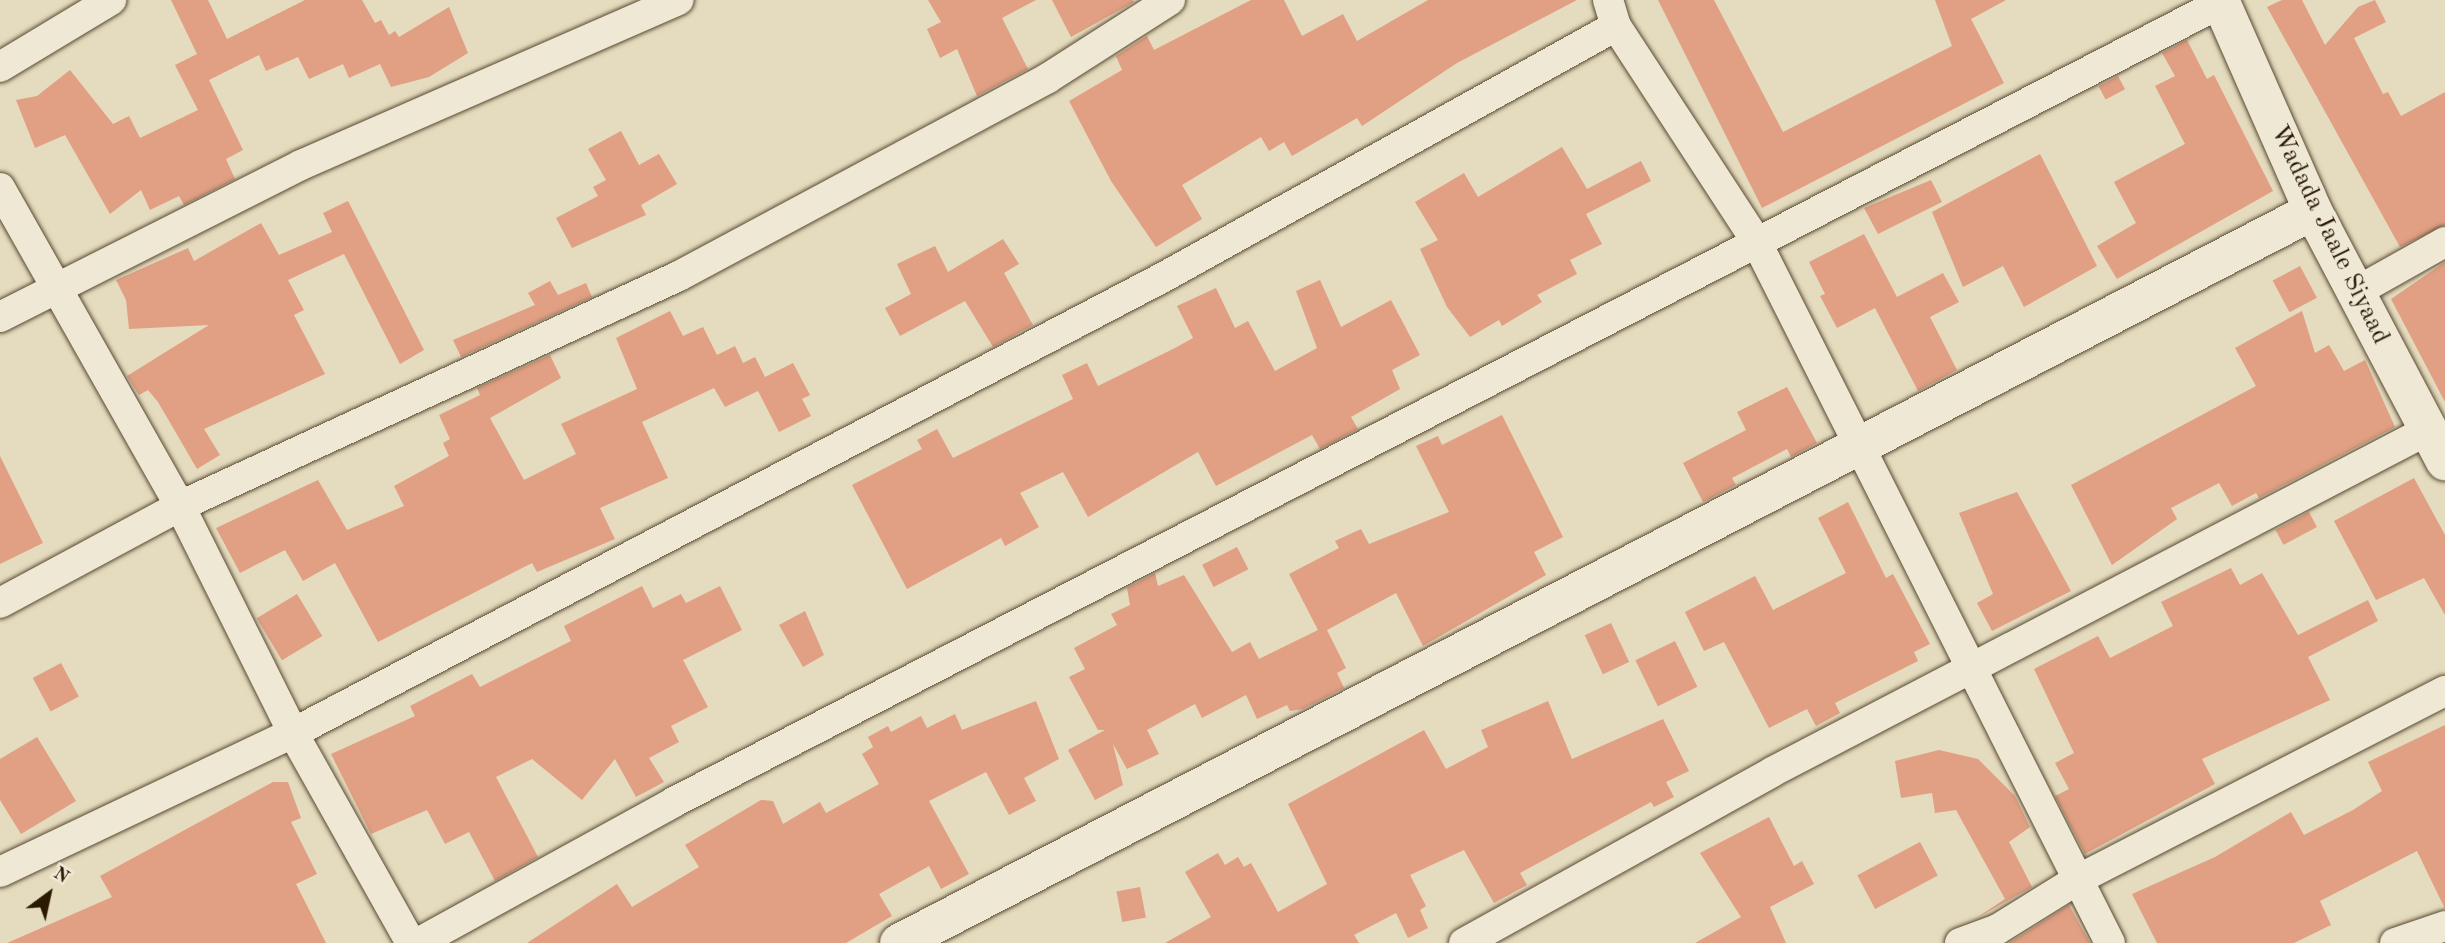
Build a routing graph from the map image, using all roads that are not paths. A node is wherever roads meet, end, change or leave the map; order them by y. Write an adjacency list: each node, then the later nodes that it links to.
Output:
1 (111, 0): 6 (street)
2 (679, 0): 11 (street)
3 (1170, 0): 16 (street)
4 (2222, 1): 8 (street, Wadada Jaale Siyaad); 9 (street)
5 (1612, 13): 9 (street); 20 (street)
6 (0, 67)
7 (0, 188): 11 (street)
8 (2313, 211): 12 (street, Wadada Jaale Siyaad); 15 (street)
9 (1755, 239): 15 (street); 25 (street)
10 (2445, 242): 12 (street)
11 (58, 285): 13 (street); 16 (street)
12 (2354, 293): 14 (street, Wadada Jaale Siyaad)
13 (0, 317)
14 (2436, 446): 18 (street)
15 (1857, 447): 18 (street); 26 (street)
16 (180, 506): 17 (street); 20 (street)
17 (0, 603)
18 (1972, 669): 22 (street); 27 (street)
19 (2445, 691): 22 (street)
20 (293, 733): 21 (street); 24 (street)
21 (0, 872)
22 (2075, 881): 28 (street); 29 (street)
23 (2445, 926): 30 (street)
24 (411, 943)
25 (418, 943)
26 (898, 943)
27 (1464, 943)
28 (1960, 943)
29 (2110, 943)
30 (2395, 943)

